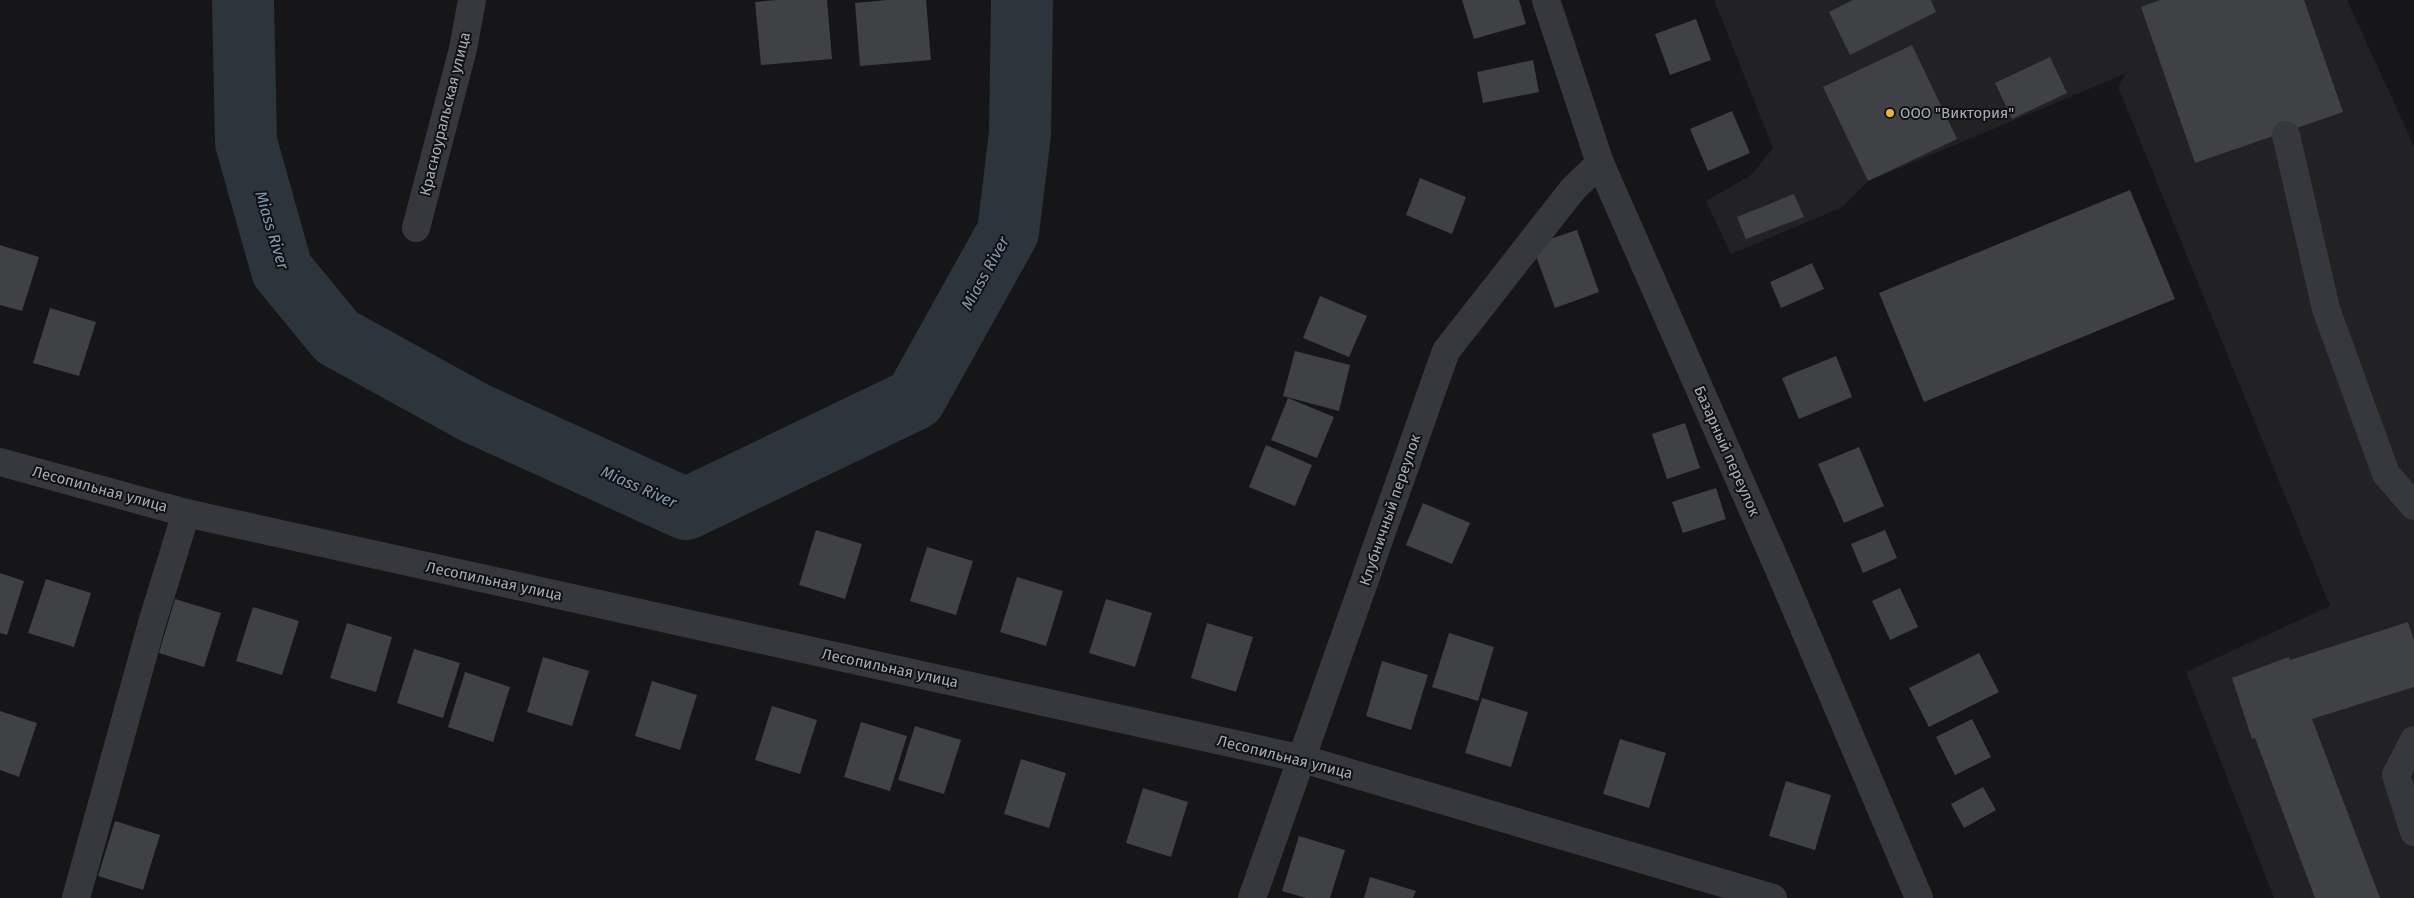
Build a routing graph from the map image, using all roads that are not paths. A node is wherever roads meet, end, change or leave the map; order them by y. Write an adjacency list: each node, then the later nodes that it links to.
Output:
1 (472, 0): 5 (street, Красноуральская улица)
2 (1546, 0): 4 (street, Базарный переулок)
3 (2286, 135): 7 (street)
4 (1600, 163): 10 (street, Клубничный переулок); 15 (street, Базарный переулок)
5 (416, 228)
6 (0, 462): 8 (street, Лесопильная улица)
7 (2414, 506)
8 (186, 513): 10 (street, Лесопильная улица); 12 (street)
9 (2414, 740): 11 (street)
10 (1303, 759): 13 (street, Клубничный переулок); 14 (street, Лесопильная улица)
11 (2414, 832)
12 (76, 898)
13 (1252, 898)
14 (1773, 898)
15 (1919, 898)

